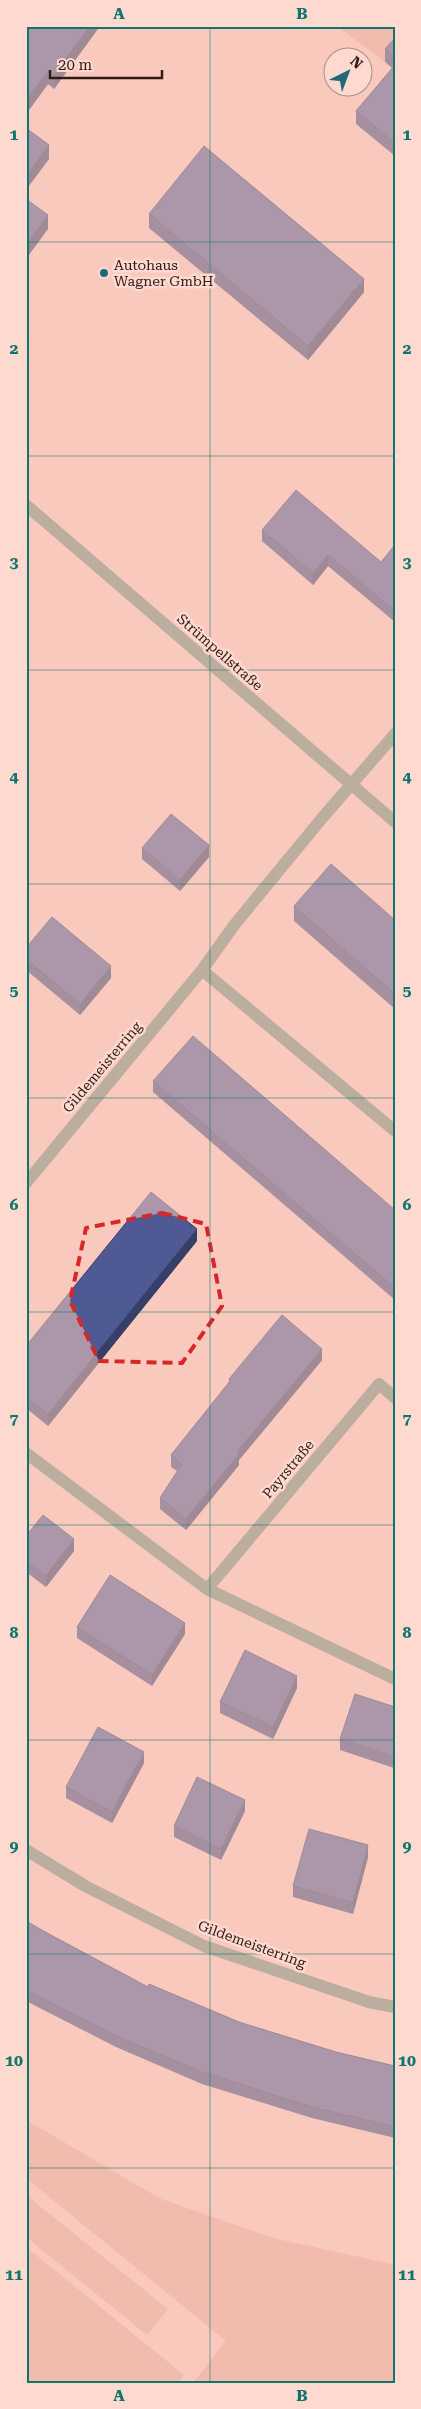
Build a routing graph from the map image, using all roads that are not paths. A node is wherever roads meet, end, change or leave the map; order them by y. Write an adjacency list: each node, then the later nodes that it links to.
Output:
1 (26, 506): 3 (street, Strümpellstraße)
2 (395, 734): 3 (street, Gildemeisterring)
3 (351, 784): 4 (street, Strümpellstraße); 5 (street, Gildemeisterring)
4 (395, 822)
5 (202, 970): 6 (street); 7 (street, Gildemeisterring)
6 (395, 1131)
7 (26, 1183)
8 (395, 1398): 10 (street, Payrstraße)
9 (26, 1453): 10 (street)
10 (207, 1589): 11 (street)
11 (395, 1679)
12 (26, 1850): 13 (street, Gildemeisterring)
13 (395, 2007)

